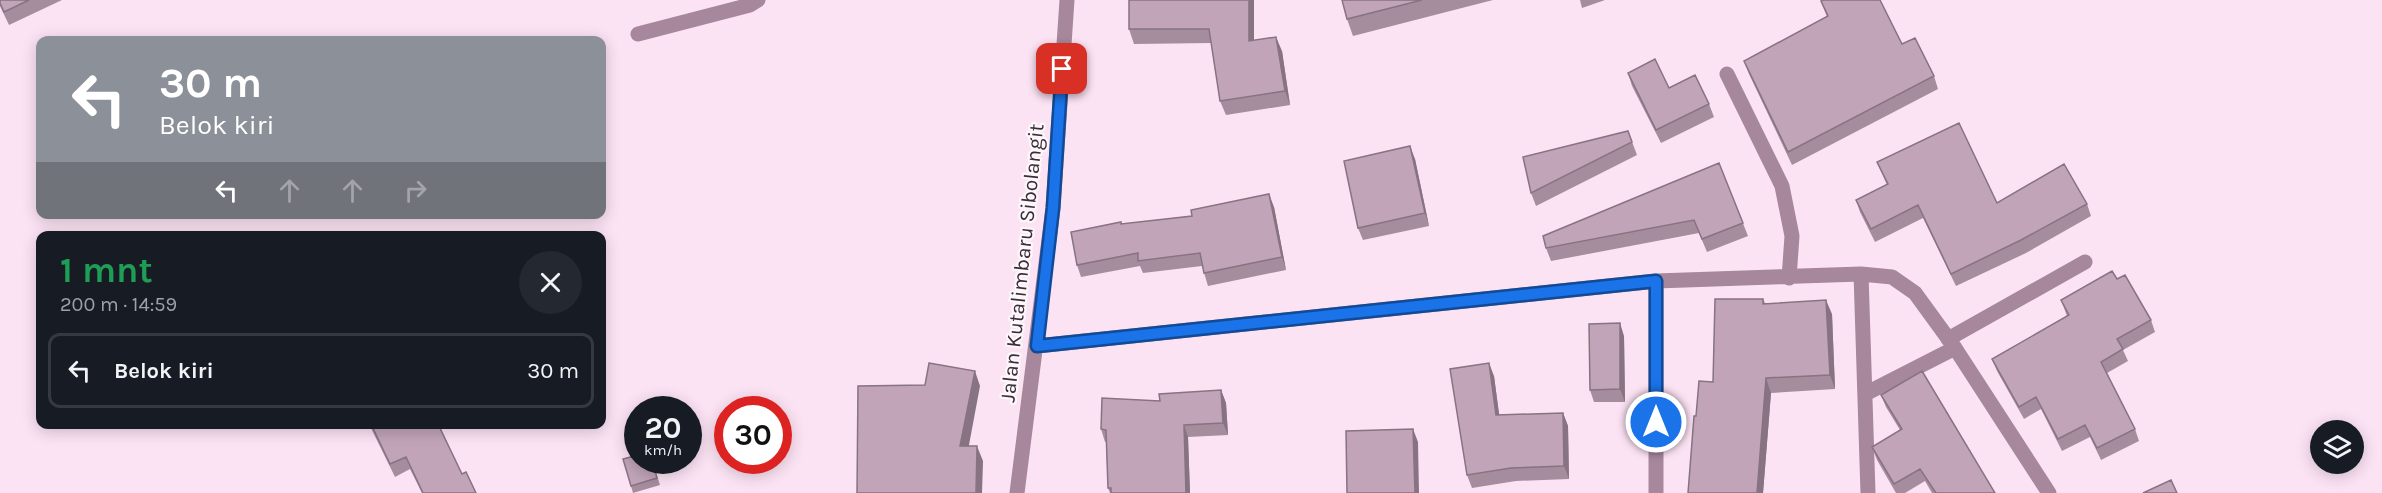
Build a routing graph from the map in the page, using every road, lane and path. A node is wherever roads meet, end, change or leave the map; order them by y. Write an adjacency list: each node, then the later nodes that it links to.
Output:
1 (758, 0): 3 (street)
2 (1067, 0): 10 (street, Jalan Kutalimbaru Sibolangit)
3 (638, 34)
4 (1727, 74): 7 (street)
5 (2085, 262): 9 (street)
6 (1861, 274): 7 (street); 9 (street); 11 (street)
7 (1789, 278): 8 (street)
8 (1656, 281): 10 (street); 13 (street)
9 (1951, 344): 11 (street); 15 (street)
10 (1037, 346): 12 (street, Jalan Kutalimbaru Sibolangit)
11 (1864, 394): 14 (street)
12 (1017, 493)
13 (1656, 493)
14 (1868, 493)
15 (2049, 493)

